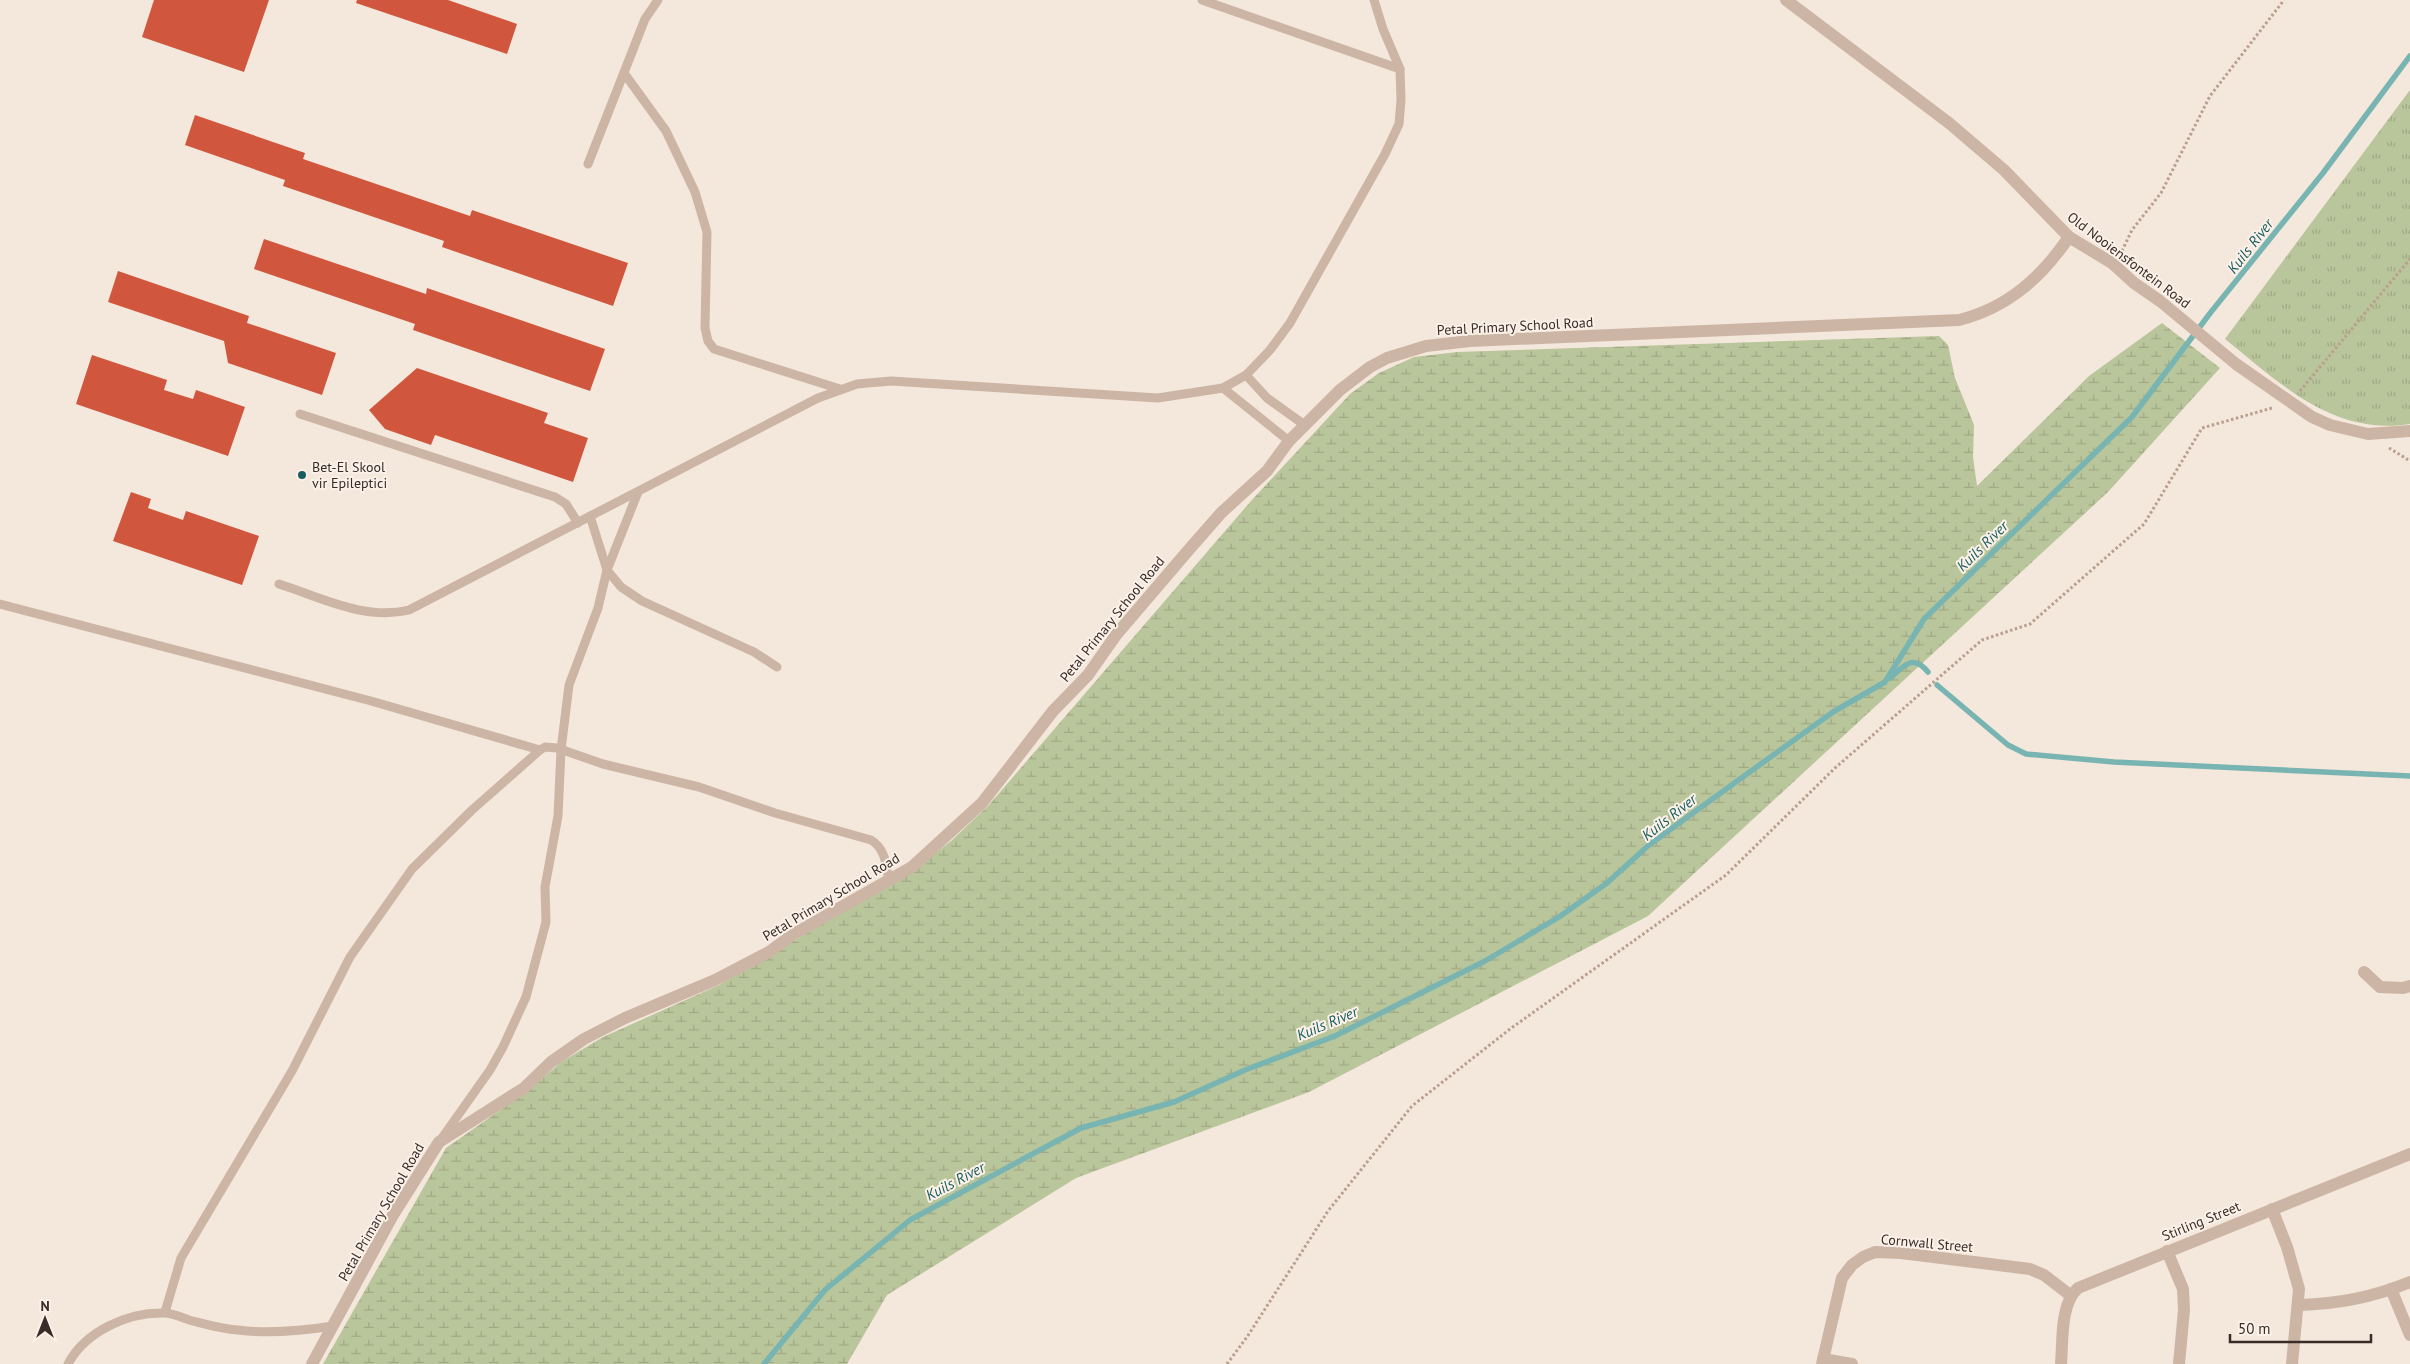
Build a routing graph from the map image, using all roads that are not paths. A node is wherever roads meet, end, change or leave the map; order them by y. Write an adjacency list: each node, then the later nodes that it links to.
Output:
1 (658, 0): 6 (lane)
2 (1202, 0): 5 (lane)
3 (1374, 0): 5 (lane)
4 (1786, 0): 8 (street, Old Nooiensfontein Road)
5 (1400, 69): 9 (lane)
6 (624, 73): 7 (lane); 11 (lane)
7 (588, 164)
8 (2069, 237): 13 (street, Petal Primary School Road); 14 (street, Old Nooiensfontein Road)
9 (1246, 375): 10 (lane); 13 (lane)
10 (1223, 388): 11 (lane); 15 (lane)
11 (840, 389): 16 (lane)
12 (300, 414): 18 (lane)
13 (1306, 426): 15 (street, Petal Primary School Road)
14 (2410, 431)
15 (1289, 441): 25 (street, Petal Primary School Road)
16 (638, 492): 17 (lane); 19 (lane)
17 (590, 516): 18 (lane); 19 (lane)
18 (578, 522): 20 (lane)
19 (607, 570): 22 (lane); 24 (lane)
20 (279, 584)
21 (0, 604): 23 (lane)
22 (777, 667)
23 (540, 750): 24 (lane); 36 (lane)
24 (561, 750): 25 (lane); 28 (lane)
25 (889, 881): 28 (street, Petal Primary School Road)
26 (2364, 972): 27 (street)
27 (2410, 986)
28 (439, 1142): 37 (street, Petal Primary School Road)
29 (2410, 1154): 30 (street, Stirling Street)
30 (2272, 1209): 31 (street, Stirling Street); 35 (street)
31 (2167, 1251): 34 (street, Stirling Street); 44 (street)
32 (2410, 1282): 33 (street)
33 (2391, 1290): 35 (street); 38 (street)
34 (2070, 1295): 39 (street, Cornwall Street); 43 (street)
35 (2299, 1306): 45 (street)
36 (165, 1312): 37 (lane); 40 (lane)
37 (332, 1326): 41 (street, Petal Primary School Road)
38 (2410, 1335)
39 (1823, 1362): 42 (street)
40 (68, 1364)
41 (312, 1364)
42 (1852, 1364)
43 (2061, 1364)
44 (2179, 1364)
45 (2292, 1364)

